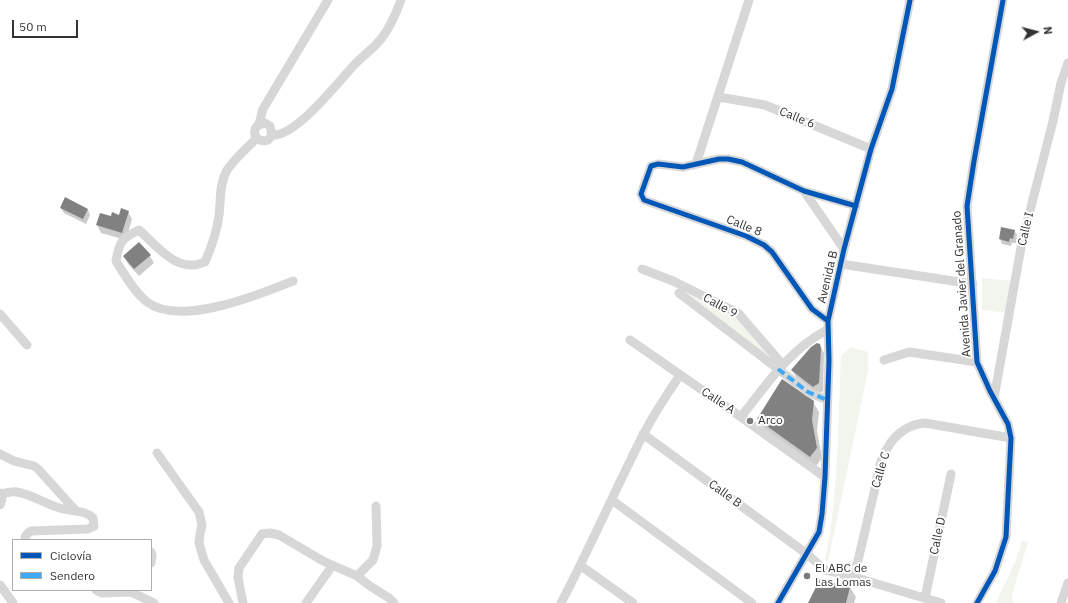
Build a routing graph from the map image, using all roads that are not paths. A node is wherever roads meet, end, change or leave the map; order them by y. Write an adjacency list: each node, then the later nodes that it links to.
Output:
1 (328, 0): 8 (street)
2 (401, 0): 9 (street)
3 (749, 0): 7 (street)
4 (910, 0): 11 (street, Avenida B)
5 (1003, 0): 19 (street, Avenida Javier del Granado)
6 (1068, 63): 29 (street, Calle I)
7 (719, 96): 11 (street, Calle 6); 12 (street)
8 (259, 124): 9 (street); 10 (street)
9 (272, 135): 10 (street)
10 (257, 138): 18 (street)
11 (871, 149): 14 (street, Avenida B)
12 (696, 164): 13 (street); 22 (street, Calle 8)
13 (804, 191): 14 (street); 15 (street)
14 (856, 206): 15 (street, Avenida B)
15 (844, 249): 16 (street, Avenida B)
16 (841, 264): 19 (street); 22 (street, Avenida B)
17 (642, 269): 27 (street, Calle 9)
18 (292, 281)
19 (973, 284): 26 (street, Avenida Javier del Granado)
20 (679, 293): 27 (street)
21 (0, 314): 24 (street)
22 (828, 326): 27 (street); 30 (street, Avenida B)
23 (630, 340): 28 (street, Calle A)
24 (27, 346)
25 (884, 360): 26 (street)
26 (977, 362): 29 (street, Avenida Javier del Granado)
27 (780, 367): 30 (street); 31 (street)
28 (680, 375): 31 (street, Calle A); 32 (street)
29 (994, 398): 33 (street, Avenida Javier del Granado)
30 (827, 400): 37 (street, Avenida B)
31 (742, 417): 37 (street, Calle A)
32 (643, 434): 39 (street); 44 (street, Calle B)
33 (1011, 438): 48 (street, Calle C); 64 (street, Avenida Javier del Granado)
34 (157, 453): 55 (street)
35 (0, 454): 42 (street)
36 (951, 474): 52 (street, Calle D)
37 (825, 477): 44 (street, Avenida B)
38 (1, 493): 40 (street); 42 (street)
39 (612, 500): 46 (street); 61 (street)
40 (0, 505)
41 (376, 506): 47 (street)
42 (76, 511): 43 (street)
43 (26, 539)
44 (807, 554): 48 (street, Calle B); 62 (street, Avenida B)
45 (332, 566): 47 (street); 56 (street); 57 (street)
46 (581, 566): 59 (street); 60 (street)
47 (357, 576): 58 (street)
48 (854, 577): 52 (street, Calle B)
49 (1068, 583): 65 (street)
50 (0, 585): 53 (street)
51 (98, 591): 54 (street)
52 (925, 598): 63 (street, Calle B)
53 (13, 603)
54 (154, 603)
55 (229, 603)
56 (243, 603)
57 (306, 603)
58 (394, 603)
59 (562, 603)
60 (633, 603)
61 (752, 603)
62 (778, 603)
63 (941, 603)
64 (977, 603)
65 (1061, 603)

